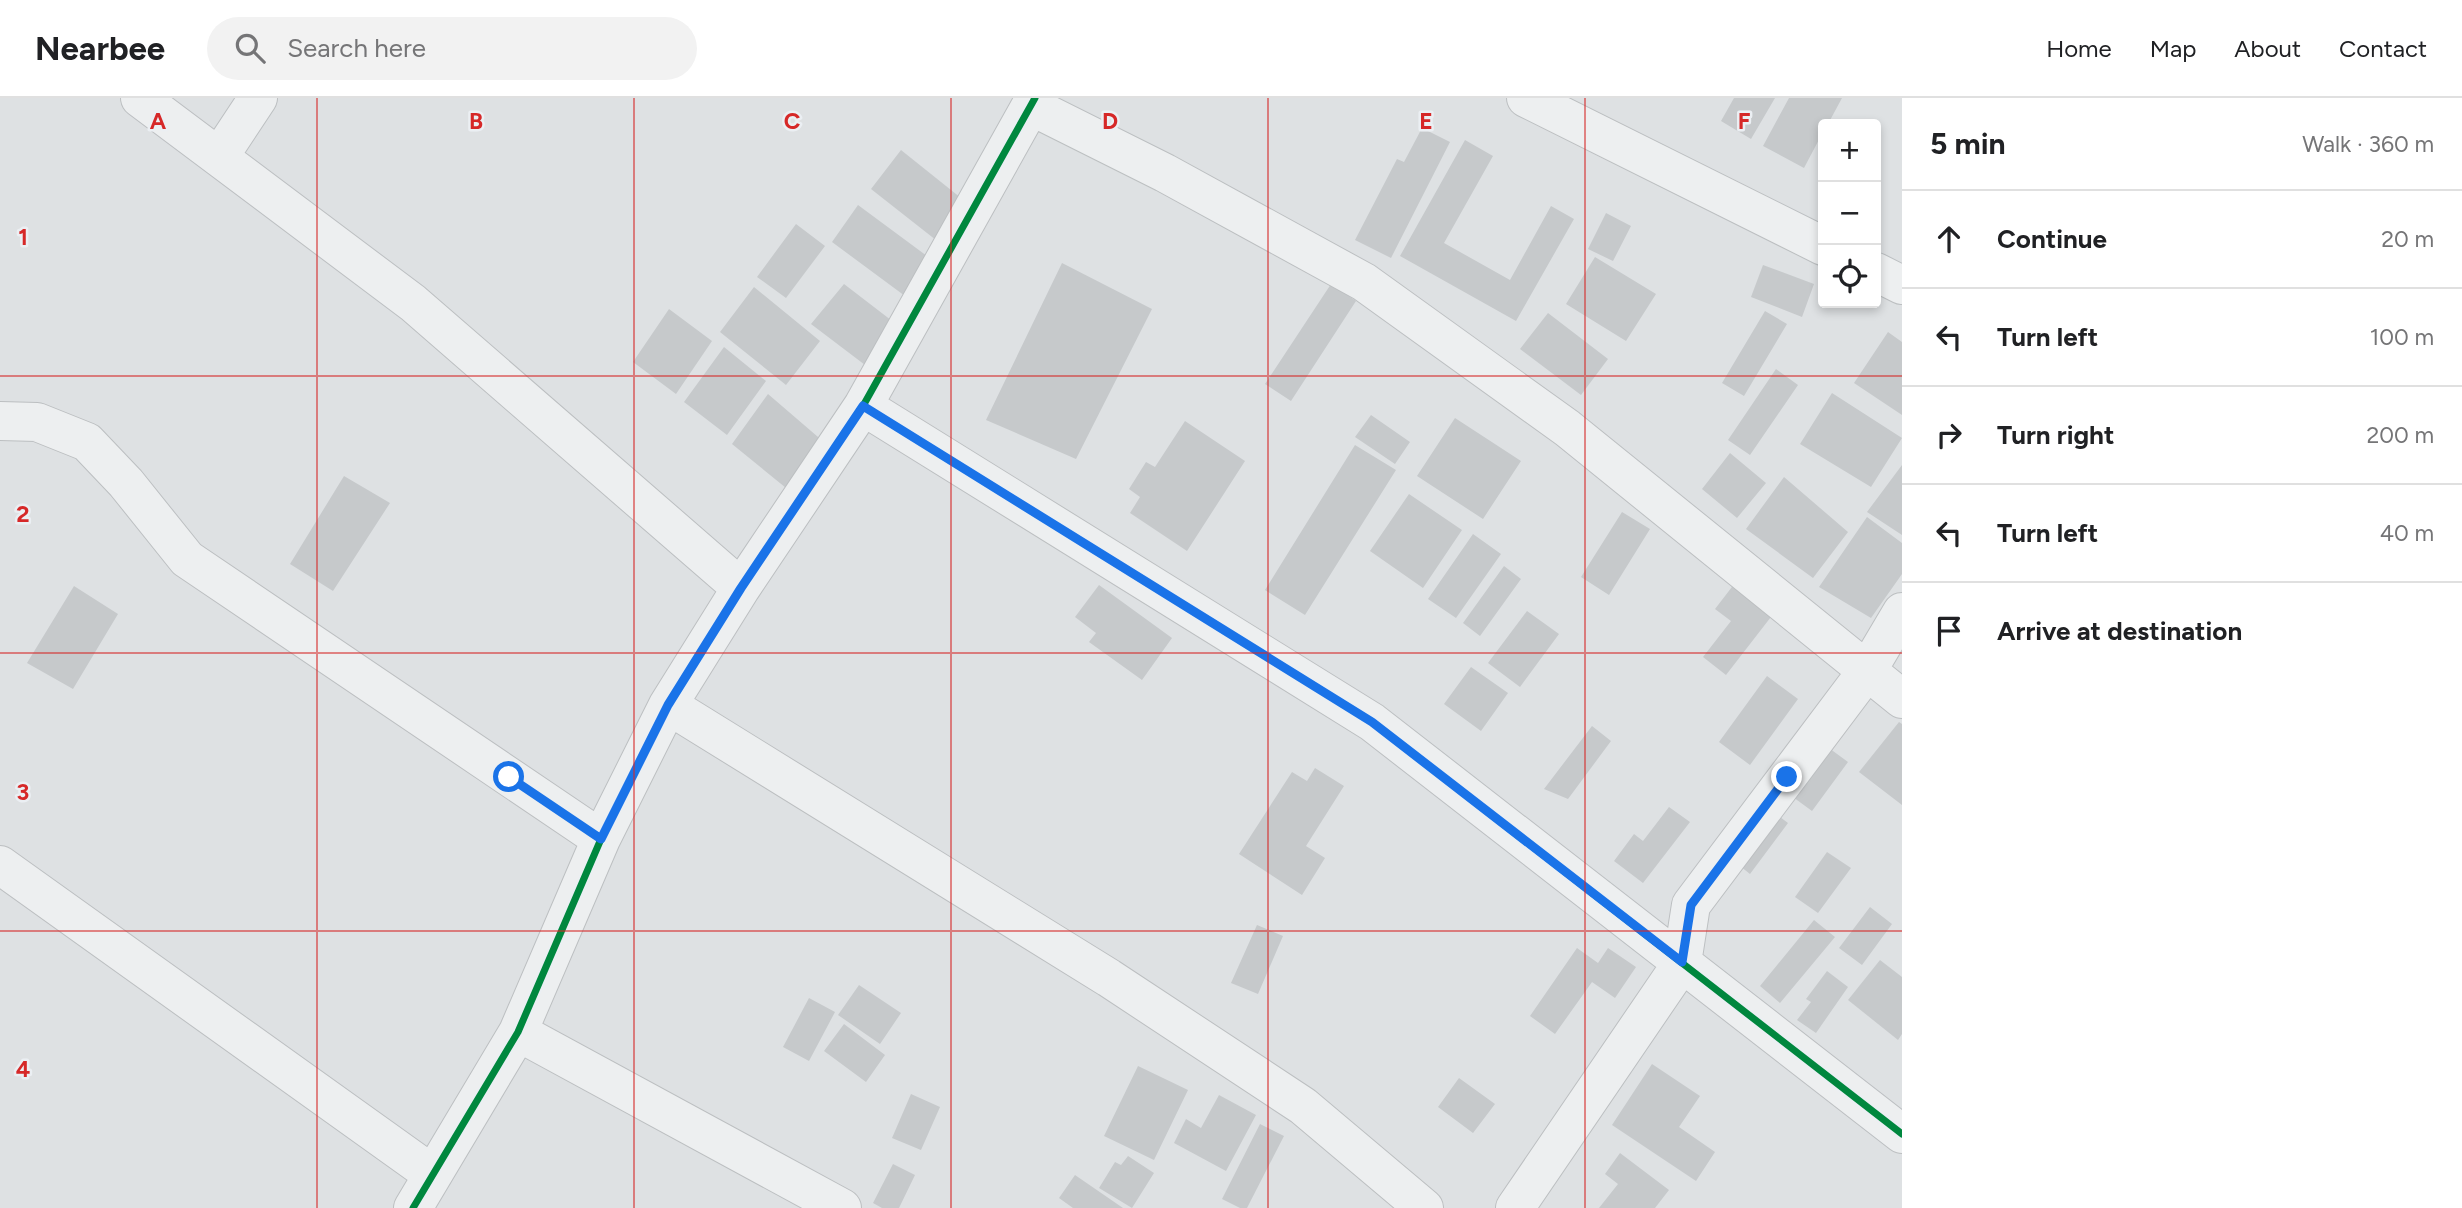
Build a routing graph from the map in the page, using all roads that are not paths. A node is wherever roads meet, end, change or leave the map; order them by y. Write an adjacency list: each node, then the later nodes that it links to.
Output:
1 (141, 98): 5 (street)
2 (258, 98): 5 (street)
3 (1526, 98): 6 (street)
4 (1033, 102): 9 (street); 13 (street)
5 (219, 158): 11 (street)
6 (1821, 245)
7 (1881, 274): 8 (street)
8 (1902, 285)
9 (863, 406): 11 (street); 18 (street)
10 (0, 421): 16 (street)
11 (741, 588): 15 (street)
12 (1902, 612): 13 (street)
13 (1867, 671): 14 (street); 18 (street)
14 (1902, 699)
15 (668, 705): 16 (street); 24 (street)
16 (601, 839): 19 (street)
17 (0, 865): 21 (street)
18 (1682, 962): 20 (street); 25 (street)
19 (518, 1032): 21 (street); 23 (street)
20 (1902, 1134)
21 (432, 1174): 22 (street)
22 (413, 1208)
23 (842, 1208)
24 (1424, 1208)
25 (1515, 1208)

